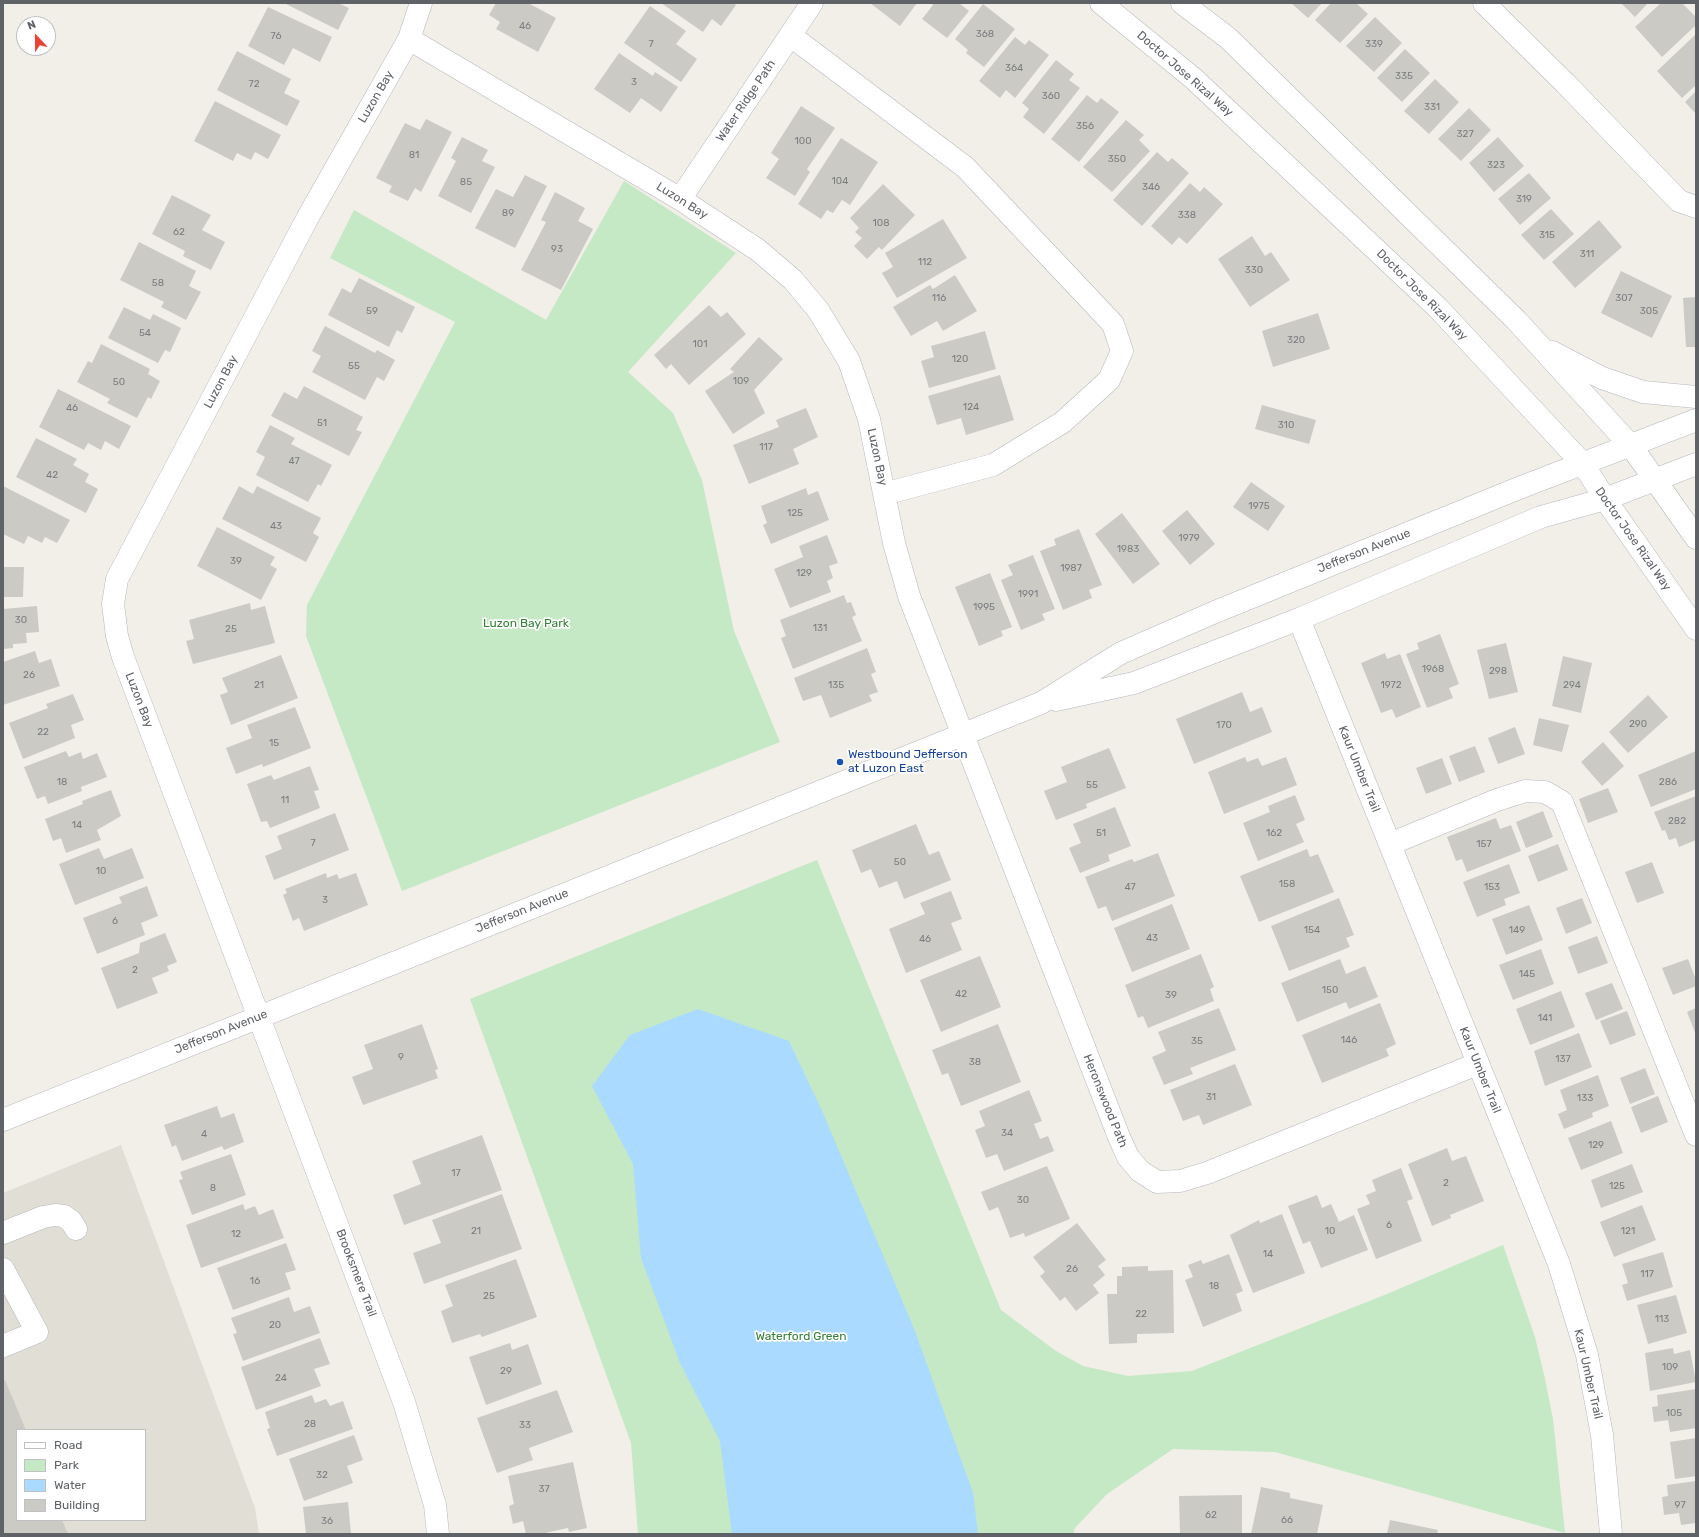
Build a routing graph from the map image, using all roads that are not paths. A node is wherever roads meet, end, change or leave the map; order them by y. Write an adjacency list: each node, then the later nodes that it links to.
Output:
1 (421, 3): 7 (street)
2 (812, 3): 6 (street, Water Ridge Path)
3 (1101, 3): 14 (street, Doctor Jose Rizal Way)
4 (1182, 3): 10 (street)
5 (1484, 3): 9 (street)
6 (791, 36): 8 (street, Water Ridge Path); 17 (street)
7 (409, 39): 8 (street, Luzon Bay); 25 (street, Luzon Bay)
8 (680, 198): 17 (street, Luzon Bay)
9 (1696, 207)
10 (1538, 345): 11 (street); 13 (street)
11 (1696, 397)
12 (1696, 420): 13 (street, Jefferson Avenue)
13 (1631, 446): 14 (street, Jefferson Avenue); 16 (street)
14 (1583, 464): 18 (street, Doctor Jose Rizal Way); 22 (street, Jefferson Avenue)
15 (1696, 464): 16 (street, Jefferson Avenue)
16 (1654, 481): 18 (street, Jefferson Avenue); 19 (street)
17 (884, 494): 23 (street, Luzon Bay)
18 (1604, 499): 20 (street, Jefferson Avenue); 21 (street, Doctor Jose Rizal Way)
19 (1696, 538)
20 (1299, 619): 22 (street, Jefferson Avenue); 24 (street, Kaur Umber Trail)
21 (1696, 629)
22 (1041, 703): 23 (street, Jefferson Avenue)
23 (962, 734): 25 (street, Jefferson Avenue); 26 (street, Heronswood Path)
24 (1390, 844): 26 (street, Kaur Umber Trail); 28 (street)
25 (258, 1017): 27 (street, Jefferson Avenue); 33 (street, Brooksmere Trail)
26 (1477, 1064): 34 (street, Kaur Umber Trail)
27 (3, 1120)
28 (1696, 1135)
29 (76, 1229): 30 (street)
30 (3, 1233)
31 (3, 1269): 32 (street)
32 (3, 1346)
33 (438, 1534)
34 (1611, 1534)

